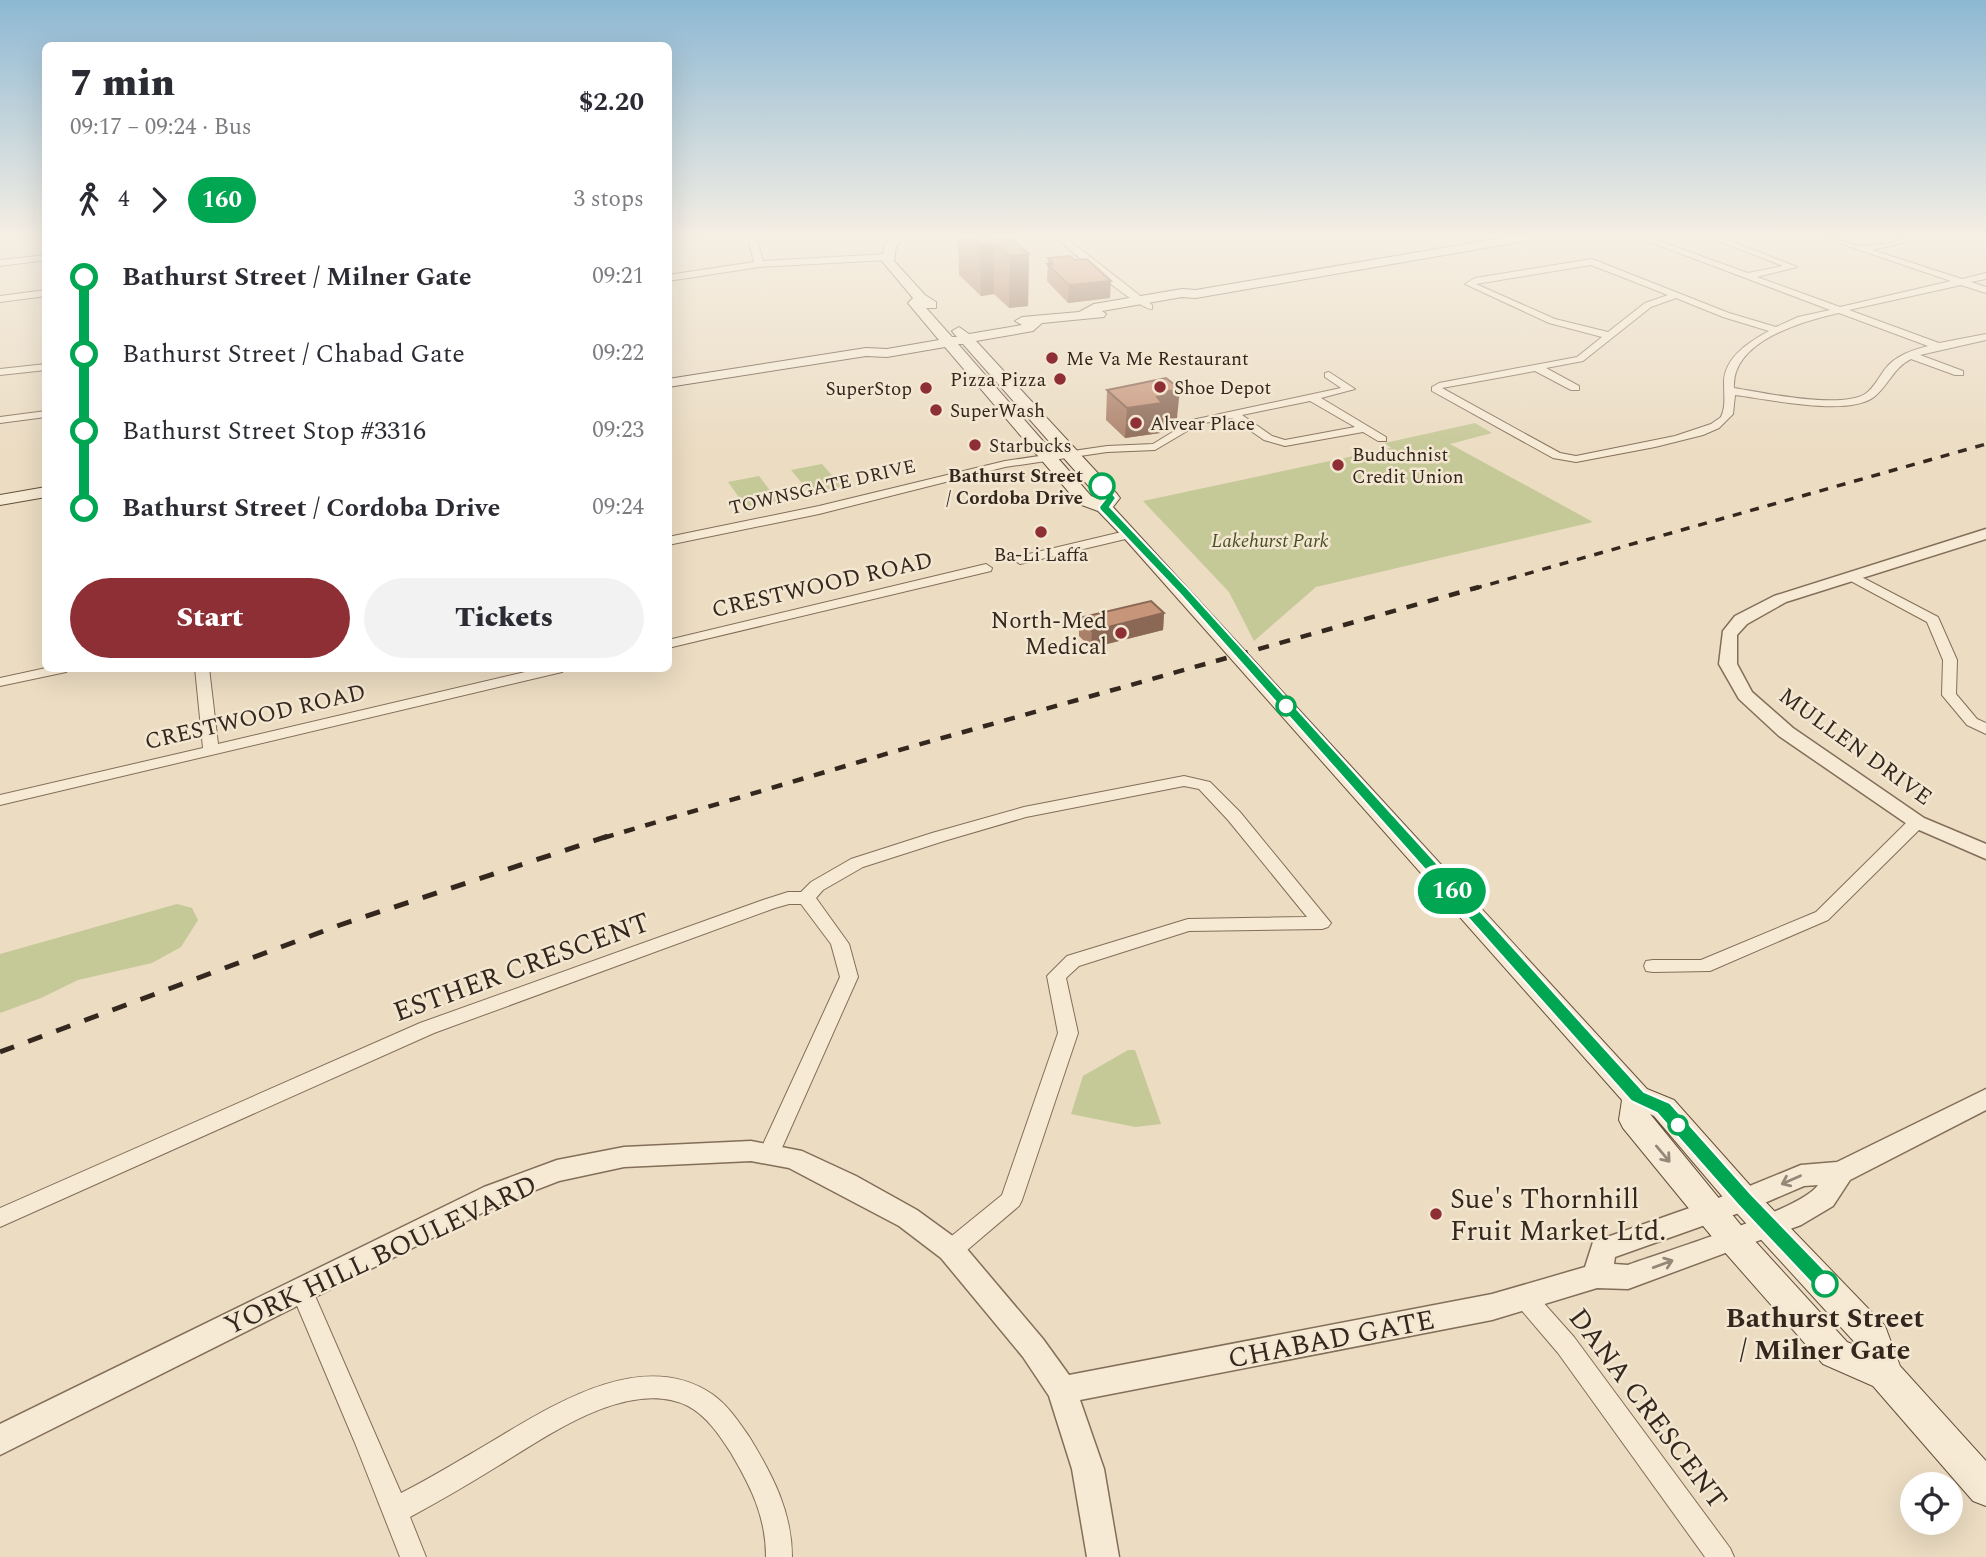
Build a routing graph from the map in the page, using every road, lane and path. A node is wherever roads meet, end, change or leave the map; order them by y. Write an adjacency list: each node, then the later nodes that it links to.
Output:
1 (923, 310): 9 (main road)
2 (1122, 310): 9 (main road)
3 (1526, 310): 10 (street)
4 (1643, 310): 10 (street)
5 (1713, 310): 8 (street)
6 (1838, 310): 8 (street)
7 (1842, 310): 12 (street)
8 (1773, 329): 21 (street)
9 (954, 336): 19 (main road); 28 (main road); 29 (main road)
10 (1610, 336): 15 (street)
11 (1986, 337): 12 (street)
12 (1940, 347): 13 (street)
13 (1911, 355): 17 (street); 21 (street)
14 (42, 367): 16 (street)
15 (1538, 368): 20 (street); 21 (street)
16 (0, 372)
17 (1959, 373)
18 (1329, 375): 22 (street, TOWNSGATE DRIVE)
19 (672, 382)
20 (1575, 388)
21 (1730, 391)
22 (1314, 398): 24 (street, TOWNSGATE DRIVE); 26 (street)
23 (42, 415): 25 (street)
24 (1235, 415): 26 (street); 28 (street, TOWNSGATE DRIVE)
25 (0, 420)
26 (1364, 429): 27 (street)
27 (1382, 439)
28 (1076, 457): 29 (street, TOWNSGATE DRIVE); 32 (main road)
29 (1050, 461): 32 (main road); 35 (street, TOWNSGATE DRIVE)
30 (42, 493): 31 (main road)
31 (4, 500)
32 (1104, 507): 33 (main road)
33 (1130, 534): 36 (street); 51 (main road)
34 (1986, 534): 38 (street, MULLEN DRIVE)
35 (672, 540)
36 (1020, 561)
37 (986, 568): 39 (street, CRESTWOOD ROAD)
38 (1852, 576): 44 (street); 47 (street, MULLEN DRIVE)
39 (672, 643)
40 (47, 672): 43 (street)
41 (202, 672): 45 (street)
42 (545, 672): 45 (street, CRESTWOOD ROAD)
43 (0, 682)
44 (1986, 729)
45 (211, 750): 46 (street, CRESTWOOD ROAD)
46 (0, 800)
47 (1917, 822): 48 (street, MULLEN DRIVE); 50 (street)
48 (1986, 852)
49 (806, 898): 53 (street); 57 (street, ESTHER CRESCENT); 60 (street)
50 (1653, 967)
51 (1637, 1097): 55 (main road); 56 (main road, one-way to 56)
52 (1986, 1099): 54 (street)
53 (770, 1153): 60 (street, YORK HILL BOULEVARD); 62 (street, YORK HILL BOULEVARD)
54 (1841, 1172): 55 (street, one-way to 55); 58 (street, CHABAD GATE)
55 (1744, 1200): 56 (street); 58 (main road)
56 (1710, 1211): 59 (main road); 61 (street)
57 (0, 1218)
58 (1769, 1226): 59 (street, CHABAD GATE); 64 (main road)
59 (1733, 1239): 61 (street, CHABAD GATE, one-way to 59); 64 (main road)
60 (951, 1250): 65 (street, YORK HILL BOULEVARD)
61 (1597, 1276): 63 (street, CHABAD GATE)
62 (300, 1289): 66 (street, YORK HILL BOULEVARD); 68 (street)
63 (1525, 1298): 65 (street, CHABAD GATE); 72 (street, DANA CRESCENT)
64 (1885, 1375): 67 (main road)
65 (1062, 1390): 71 (street, YORK HILL BOULEVARD)
66 (0, 1440)
67 (1986, 1488)
68 (394, 1511): 69 (street); 70 (street)
69 (413, 1557)
70 (779, 1557)
71 (1103, 1557)
72 (1721, 1557)

